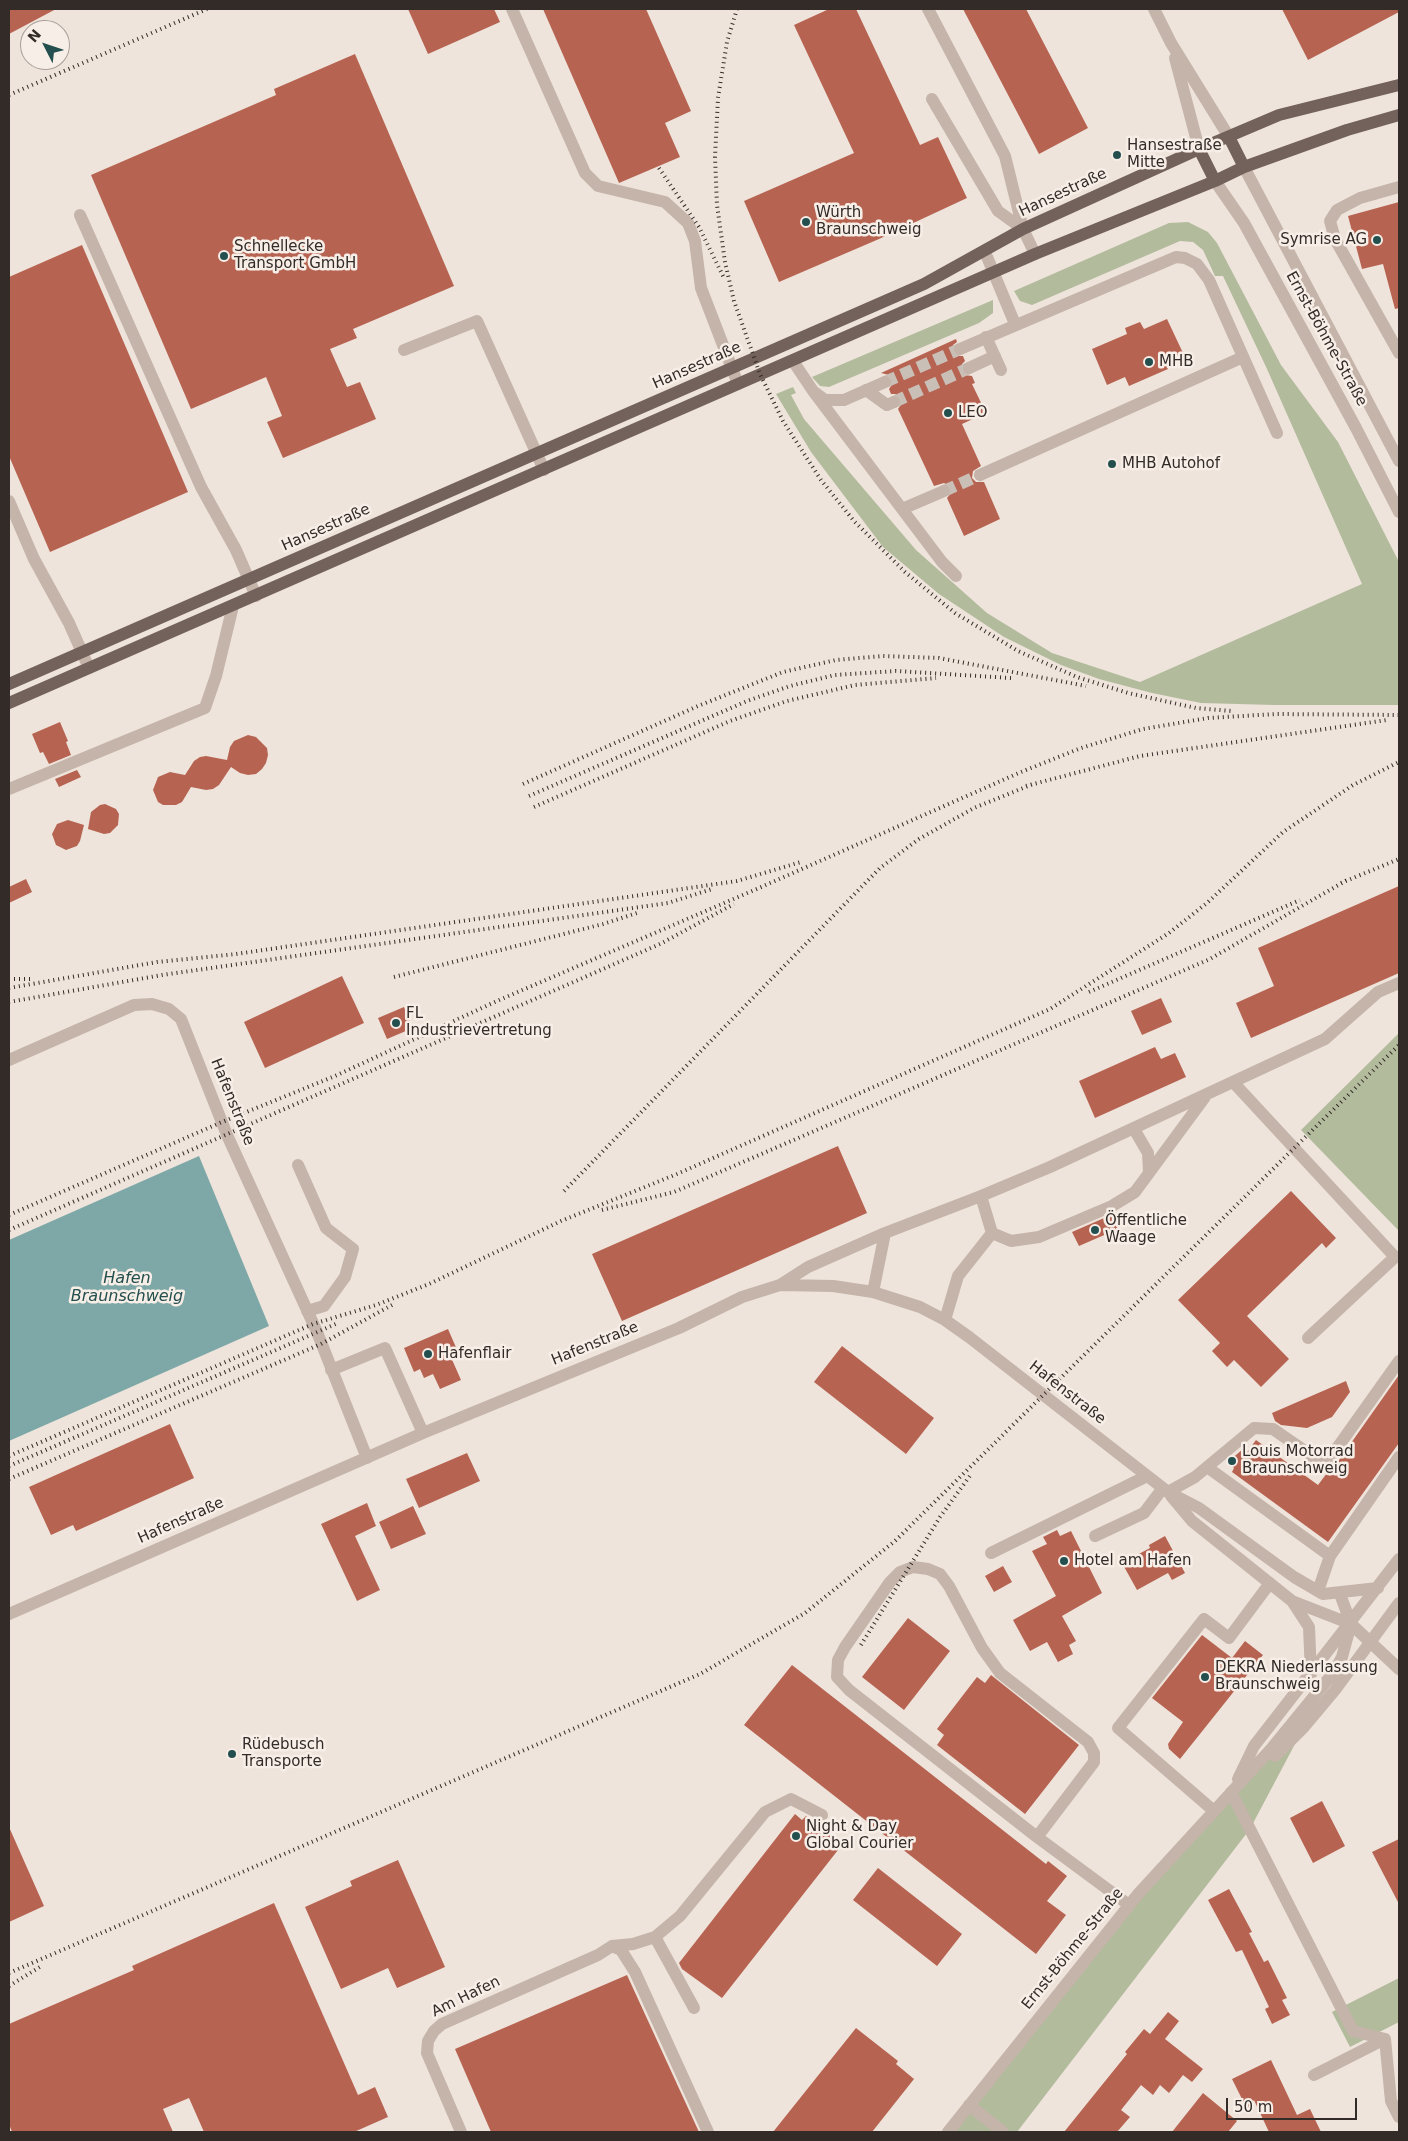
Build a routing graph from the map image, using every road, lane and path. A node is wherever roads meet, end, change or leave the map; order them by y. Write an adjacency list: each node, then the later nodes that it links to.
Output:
1 (512, 9): 27 (street)
2 (928, 9): 14 (street)
3 (1154, 9): 4 (street, Ernst-Böhme-Straße)
4 (1171, 43): 8 (street, Ernst-Böhme-Straße); 9 (street, Ernst-Böhme-Straße)
5 (1399, 85): 8 (main road, Hansestraße)
6 (932, 99): 14 (street)
7 (1399, 115): 10 (main road)
8 (1229, 137): 9 (main road, Hansestraße); 10 (main road, Ernst-Böhme-Straße)
9 (1199, 149): 11 (main road, Ernst-Böhme-Straße); 14 (main road, Hansestraße)
10 (1244, 167): 11 (main road); 36 (street, Ernst-Böhme-Straße)
11 (1215, 181): 16 (main road); 42 (street, Ernst-Böhme-Straße)
12 (1399, 187): 22 (street)
13 (80, 215): 44 (street)
14 (1023, 229): 15 (main road, Hansestraße); 16 (street)
15 (985, 252): 17 (street); 27 (main road, Hansestraße)
16 (1036, 254): 17 (main road)
17 (995, 272): 18 (street); 25 (main road)
18 (1015, 324): 19 (street); 24 (street)
19 (986, 337): 20 (street); 23 (street)
20 (960, 348)
21 (404, 350): 35 (street)
22 (1399, 354)
23 (995, 356): 26 (street); 28 (street)
24 (1243, 358): 34 (street); 38 (street)
25 (793, 361): 30 (main road); 31 (street)
26 (969, 368)
27 (733, 369): 30 (street); 35 (main road, Hansestraße)
28 (1001, 370)
29 (885, 382): 32 (street)
30 (738, 384): 37 (main road)
31 (813, 390): 32 (street); 41 (street)
32 (866, 390): 33 (street)
33 (894, 402)
34 (1277, 433)
35 (537, 454): 37 (street); 44 (main road, Hansestraße)
36 (1399, 461)
37 (544, 470): 45 (main road)
38 (980, 475)
39 (944, 491): 41 (street)
40 (9, 501): 47 (street)
41 (902, 509): 43 (street)
42 (1399, 512)
43 (956, 576)
44 (250, 579): 45 (street); 47 (main road, Hansestraße)
45 (256, 596): 46 (main road)
46 (233, 606): 48 (main road); 51 (street)
47 (81, 652): 48 (street); 49 (main road, Hansestraße)
48 (89, 668): 50 (main road)
49 (9, 684)
50 (9, 703)
51 (9, 789)
52 (1399, 983): 54 (street, Hafenstraße)
53 (9, 1060): 64 (street, Hafenstraße)
54 (1233, 1082): 55 (street, Hafenstraße); 66 (street)
55 (1206, 1095): 56 (street, Hafenstraße); 58 (street, Hafenstraße)
56 (1134, 1129): 58 (street); 59 (street, Hafenstraße)
57 (298, 1165): 64 (street)
58 (1149, 1172): 61 (street, Hafenstraße)
59 (981, 1196): 60 (street, Hafenstraße); 61 (street)
60 (884, 1233): 62 (street, Hafenstraße); 63 (street)
61 (992, 1233): 65 (street)
62 (780, 1285): 63 (street, Hafenstraße); 69 (street, Hafenstraße)
63 (873, 1292): 65 (street, Hafenstraße)
64 (307, 1311): 68 (street, Hafenstraße)
65 (944, 1320): 73 (street, Hafenstraße)
66 (1308, 1338)
67 (1399, 1361): 72 (street)
68 (331, 1370): 69 (street); 71 (street, Hafenstraße)
69 (423, 1433): 71 (street, Hafenstraße)
70 (1399, 1457): 77 (street)
71 (367, 1458): 85 (street, Hafenstraße)
72 (1207, 1467): 74 (street); 77 (street)
73 (1147, 1476): 74 (street, Hafenstraße); 76 (street)
74 (1166, 1490): 75 (street); 79 (street, Hafenstraße); 81 (street, Hafenstraße)
75 (1095, 1536)
76 (991, 1553)
77 (1330, 1556): 81 (street)
78 (1399, 1559): 80 (street, Ernst-Böhme-Straße)
79 (1270, 1583): 83 (street, Hafenstraße); 91 (street)
80 (1378, 1588): 82 (street, Hafenstraße); 86 (street, Ernst-Böhme-Straße)
81 (1318, 1591): 82 (street, Hafenstraße)
82 (1340, 1594): 86 (street)
83 (1292, 1602): 86 (street, Hafenstraße); 89 (street, Hafenstraße)
84 (1399, 1603): 87 (street, Ernst-Böhme-Straße)
85 (9, 1614)
86 (1351, 1624): 87 (street); 89 (street, Ernst-Böhme-Straße); 90 (street, Ernst-Böhme-Straße)
87 (1371, 1644): 88 (street); 90 (street, Ernst-Böhme-Straße)
88 (1399, 1669)
89 (1310, 1674): 90 (street, Ernst-Böhme-Straße)
90 (1231, 1792): 91 (street, Ernst-Böhme-Straße); 98 (street)
91 (1214, 1811): 94 (street, Ernst-Böhme-Straße)
92 (822, 1815): 95 (street)
93 (1037, 1837): 93 (street); 94 (street)
94 (1129, 1905): 100 (street, Ernst-Böhme-Straße)
95 (655, 1937): 96 (street); 97 (street)
96 (612, 1946): 102 (street, Am Hafen); 103 (street)
97 (694, 2008)
98 (1385, 2039): 99 (street); 101 (street)
99 (1314, 2075)
100 (969, 2106): 104 (street, Ernst-Böhme-Straße); 105 (street)
101 (1399, 2117)
102 (461, 2132)
103 (708, 2132)
104 (948, 2132)
105 (1003, 2132)

